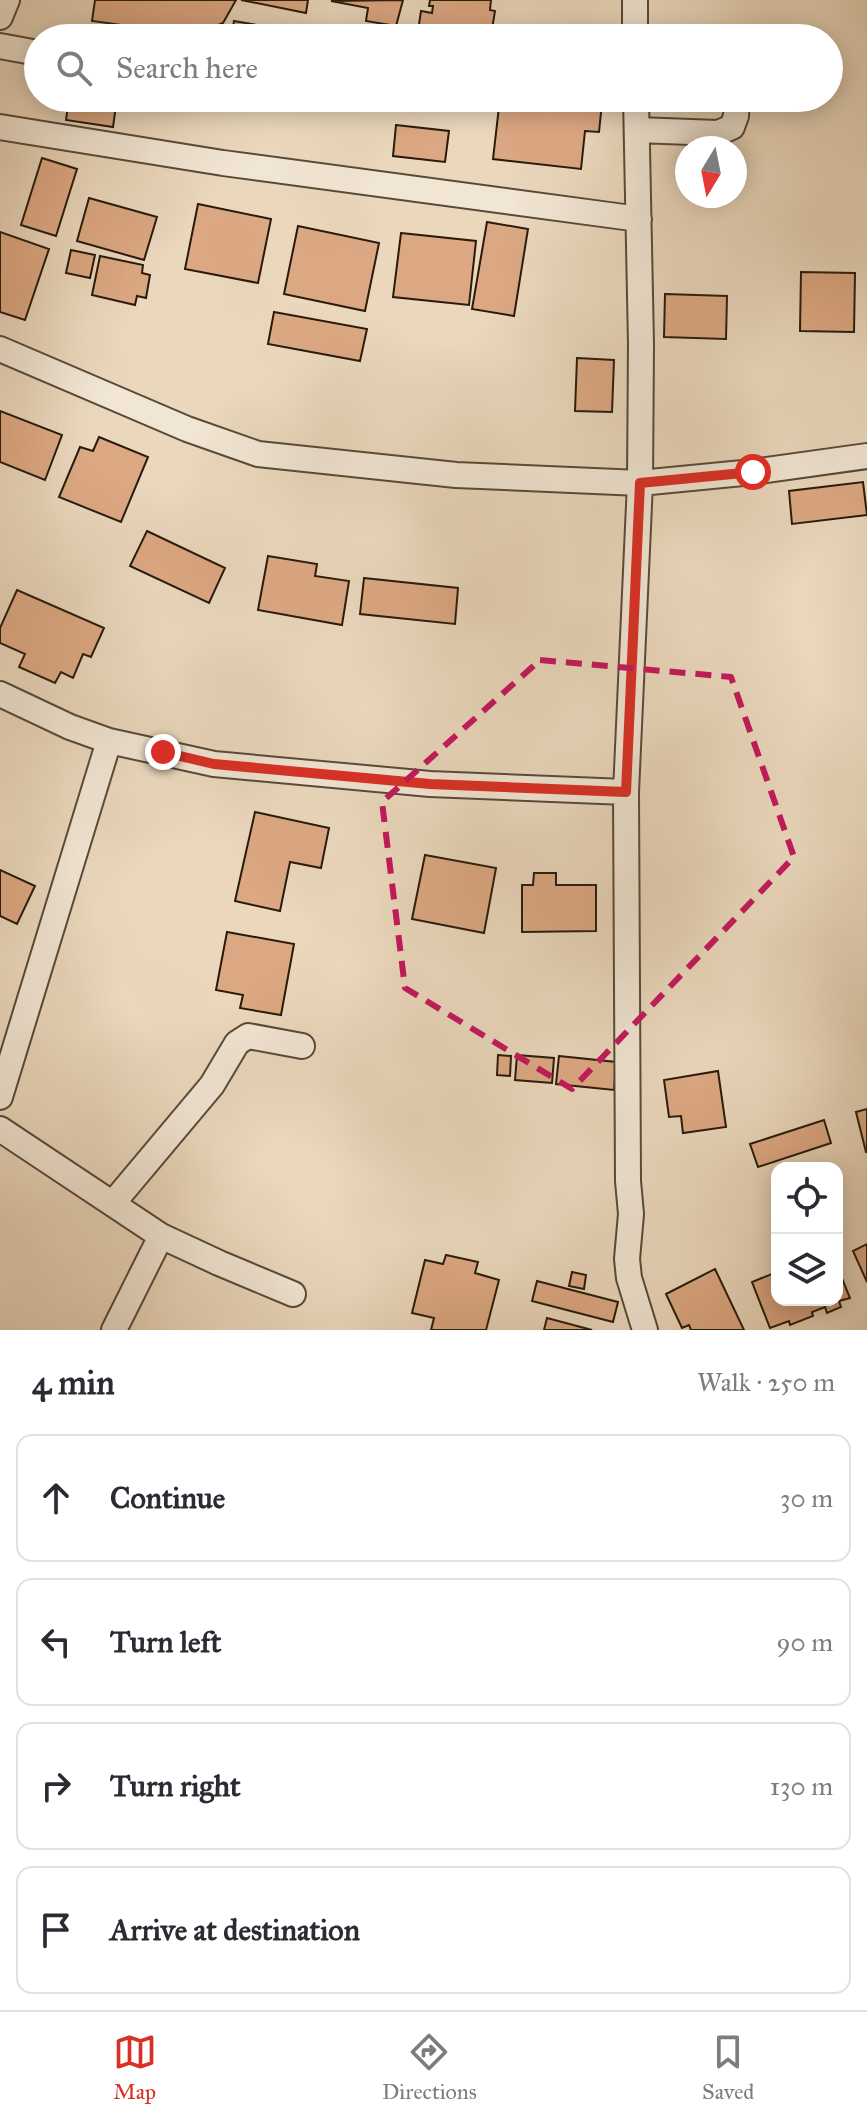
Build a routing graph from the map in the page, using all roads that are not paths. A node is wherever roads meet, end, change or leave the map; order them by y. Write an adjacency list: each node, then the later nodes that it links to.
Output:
1 (7, 0): 3 (street)
2 (635, 0): 4 (street)
3 (0, 17)
4 (635, 24)
5 (0, 46): 6 (street)
6 (24, 50)
7 (636, 112): 10 (street)
8 (736, 112): 10 (street)
9 (0, 127): 11 (street)
10 (637, 130): 11 (street)
11 (639, 219): 14 (street)
12 (0, 349): 14 (street)
13 (867, 456): 14 (street)
14 (640, 483): 17 (street)
15 (0, 694): 16 (street)
16 (109, 741): 17 (street); 19 (street)
17 (626, 792): 25 (street)
18 (302, 1046): 21 (street)
19 (0, 1097)
20 (0, 1129): 21 (street)
21 (113, 1203): 22 (street)
22 (161, 1236): 23 (street); 24 (street)
23 (293, 1294)
24 (114, 1330)
25 (645, 1330)

